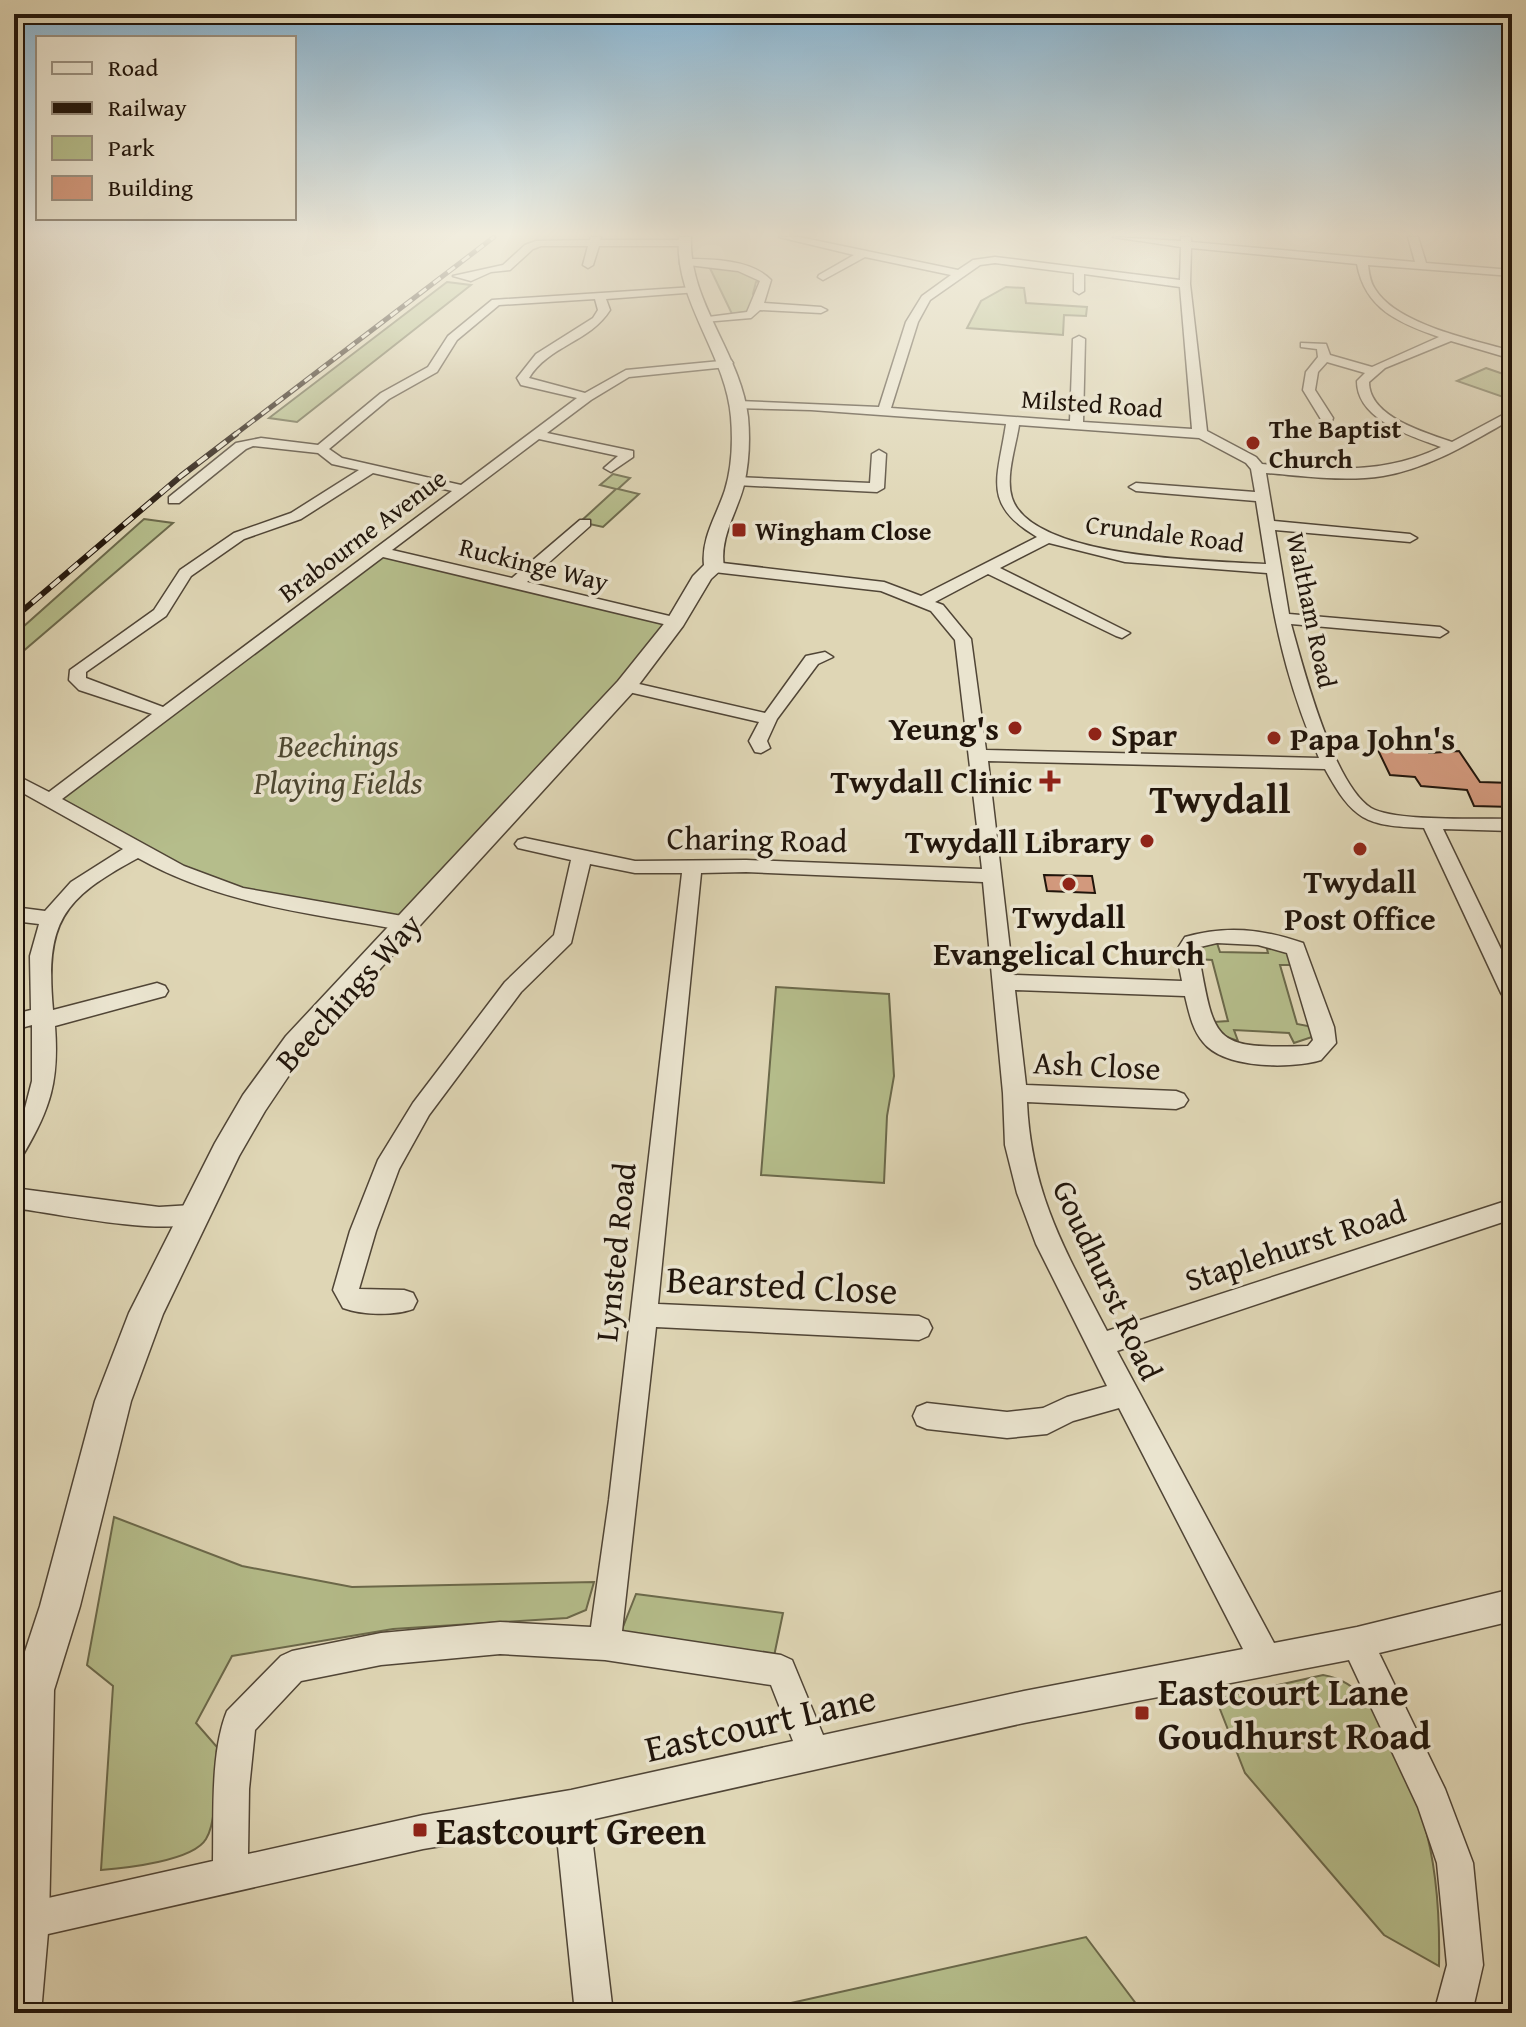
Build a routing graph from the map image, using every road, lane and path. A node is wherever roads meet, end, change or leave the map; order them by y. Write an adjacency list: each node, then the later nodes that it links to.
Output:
1 (460, 332): 26 (street)
2 (581, 332): 16 (street)
3 (713, 332): 14 (street, Beechings Way)
4 (909, 332): 18 (street)
5 (1190, 332): 23 (street)
6 (1440, 332): 7 (street)
7 (1452, 336): 11 (street); 15 (street)
8 (1079, 339): 22 (street)
9 (1512, 343): 11 (street)
10 (1305, 345): 13 (street)
11 (1496, 350): 12 (street)
12 (1512, 355)
13 (1324, 357): 15 (street); 20 (street)
14 (727, 363): 16 (street, Brabourne Avenue); 17 (street, Beechings Way)
15 (1373, 371): 25 (street)
16 (587, 397): 24 (street, Brabourne Avenue)
17 (738, 405): 18 (street, Milsted Road); 31 (street, Beechings Way)
18 (884, 411): 21 (street, Milsted Road)
19 (1512, 414): 25 (street)
20 (1327, 418)
21 (1013, 421): 22 (street, Milsted Road); 38 (street, Crundale Road)
22 (1076, 426): 23 (street, Milsted Road)
23 (1202, 434): 29 (street)
24 (537, 435): 28 (street); 33 (street, Brabourne Avenue)
25 (1450, 446): 29 (street)
26 (321, 449): 30 (street); 35 (street)
27 (879, 454): 31 (street)
28 (611, 468)
29 (1258, 468): 34 (street, Waltham Road)
30 (369, 470): 33 (street); 52 (street)
31 (736, 481): 41 (street, Beechings Way)
32 (1136, 487): 34 (street)
33 (461, 489): 40 (street, Brabourne Avenue)
34 (1263, 497): 37 (street, Waltham Road)
35 (174, 500)
36 (585, 523): 44 (street)
37 (1267, 525): 39 (street); 43 (street, Waltham Road)
38 (1047, 538): 42 (street); 43 (street, Crundale Road)
39 (1411, 539)
40 (382, 552): 44 (street, Ruckinge Way); 52 (street, Brabourne Avenue)
41 (714, 567): 45 (street, Goudhurst Road); 47 (street, Beechings Way)
42 (990, 569): 45 (street); 49 (street)
43 (1273, 569): 46 (street, Waltham Road)
44 (515, 584): 47 (street, Ruckinge Way)
45 (924, 601): 55 (street, Goudhurst Road)
46 (1282, 618): 48 (street); 56 (street, Waltham Road)
47 (676, 622): 51 (street, Beechings Way)
48 (1441, 632)
49 (1122, 633)
50 (825, 657): 53 (street)
51 (626, 686): 53 (street); 68 (street, Beechings Way)
52 (165, 713): 58 (street, Brabourne Avenue)
53 (769, 719): 54 (street)
54 (761, 748)
55 (978, 748): 56 (street); 65 (street, Goudhurst Road)
56 (1329, 759): 59 (street, Waltham Road)
57 (14, 780): 58 (street)
58 (48, 801): 62 (street)
59 (1431, 823): 60 (street); 72 (street)
60 (1512, 825)
61 (525, 844): 63 (street, Charing Road)
62 (137, 850): 67 (street); 68 (street)
63 (582, 855): 64 (street, Charing Road); 81 (street)
64 (692, 868): 65 (street, Charing Road); 82 (street, Lynsted Road)
65 (990, 876): 69 (street, Goudhurst Road)
66 (14, 914): 67 (street)
67 (51, 918): 73 (street)
68 (408, 924): 80 (street, Beechings Way)
69 (1001, 982): 70 (street); 75 (street, Goudhurst Road)
70 (1194, 989): 70 (street)
71 (157, 991): 73 (street)
72 (1512, 993)
73 (42, 1018): 74 (street); 77 (street)
74 (14, 1022)
75 (1015, 1093): 76 (street, Ash Close); 84 (street, Goudhurst Road)
76 (1176, 1100)
77 (14, 1148)
78 (14, 1198): 80 (street)
79 (1512, 1209): 84 (street, Staplehurst Road)
80 (192, 1215): 91 (street, Beechings Way)
81 (404, 1301)
82 (642, 1315): 83 (street, Bearsted Close); 89 (street, Lynsted Road)
83 (919, 1328)
84 (1100, 1345): 85 (street, Goudhurst Road)
85 (1125, 1394): 86 (street); 90 (street, Goudhurst Road)
86 (927, 1416)
87 (1512, 1605): 88 (street, Eastcourt Lane)
88 (1357, 1643): 90 (street, Eastcourt Lane); 98 (street)
89 (605, 1644): 92 (street); 94 (street)
90 (1266, 1660): 92 (street, Eastcourt Lane)
91 (24, 1689): 95 (street, Beechings Way)
92 (814, 1752): 93 (street, Eastcourt Lane)
93 (571, 1807): 94 (street, Eastcourt Lane); 97 (street)
94 (230, 1874): 95 (street, Eastcourt Lane)
95 (26, 1921): 96 (street, Beechings Way)
96 (17, 2013)
97 (594, 2013)
98 (1453, 2013)

